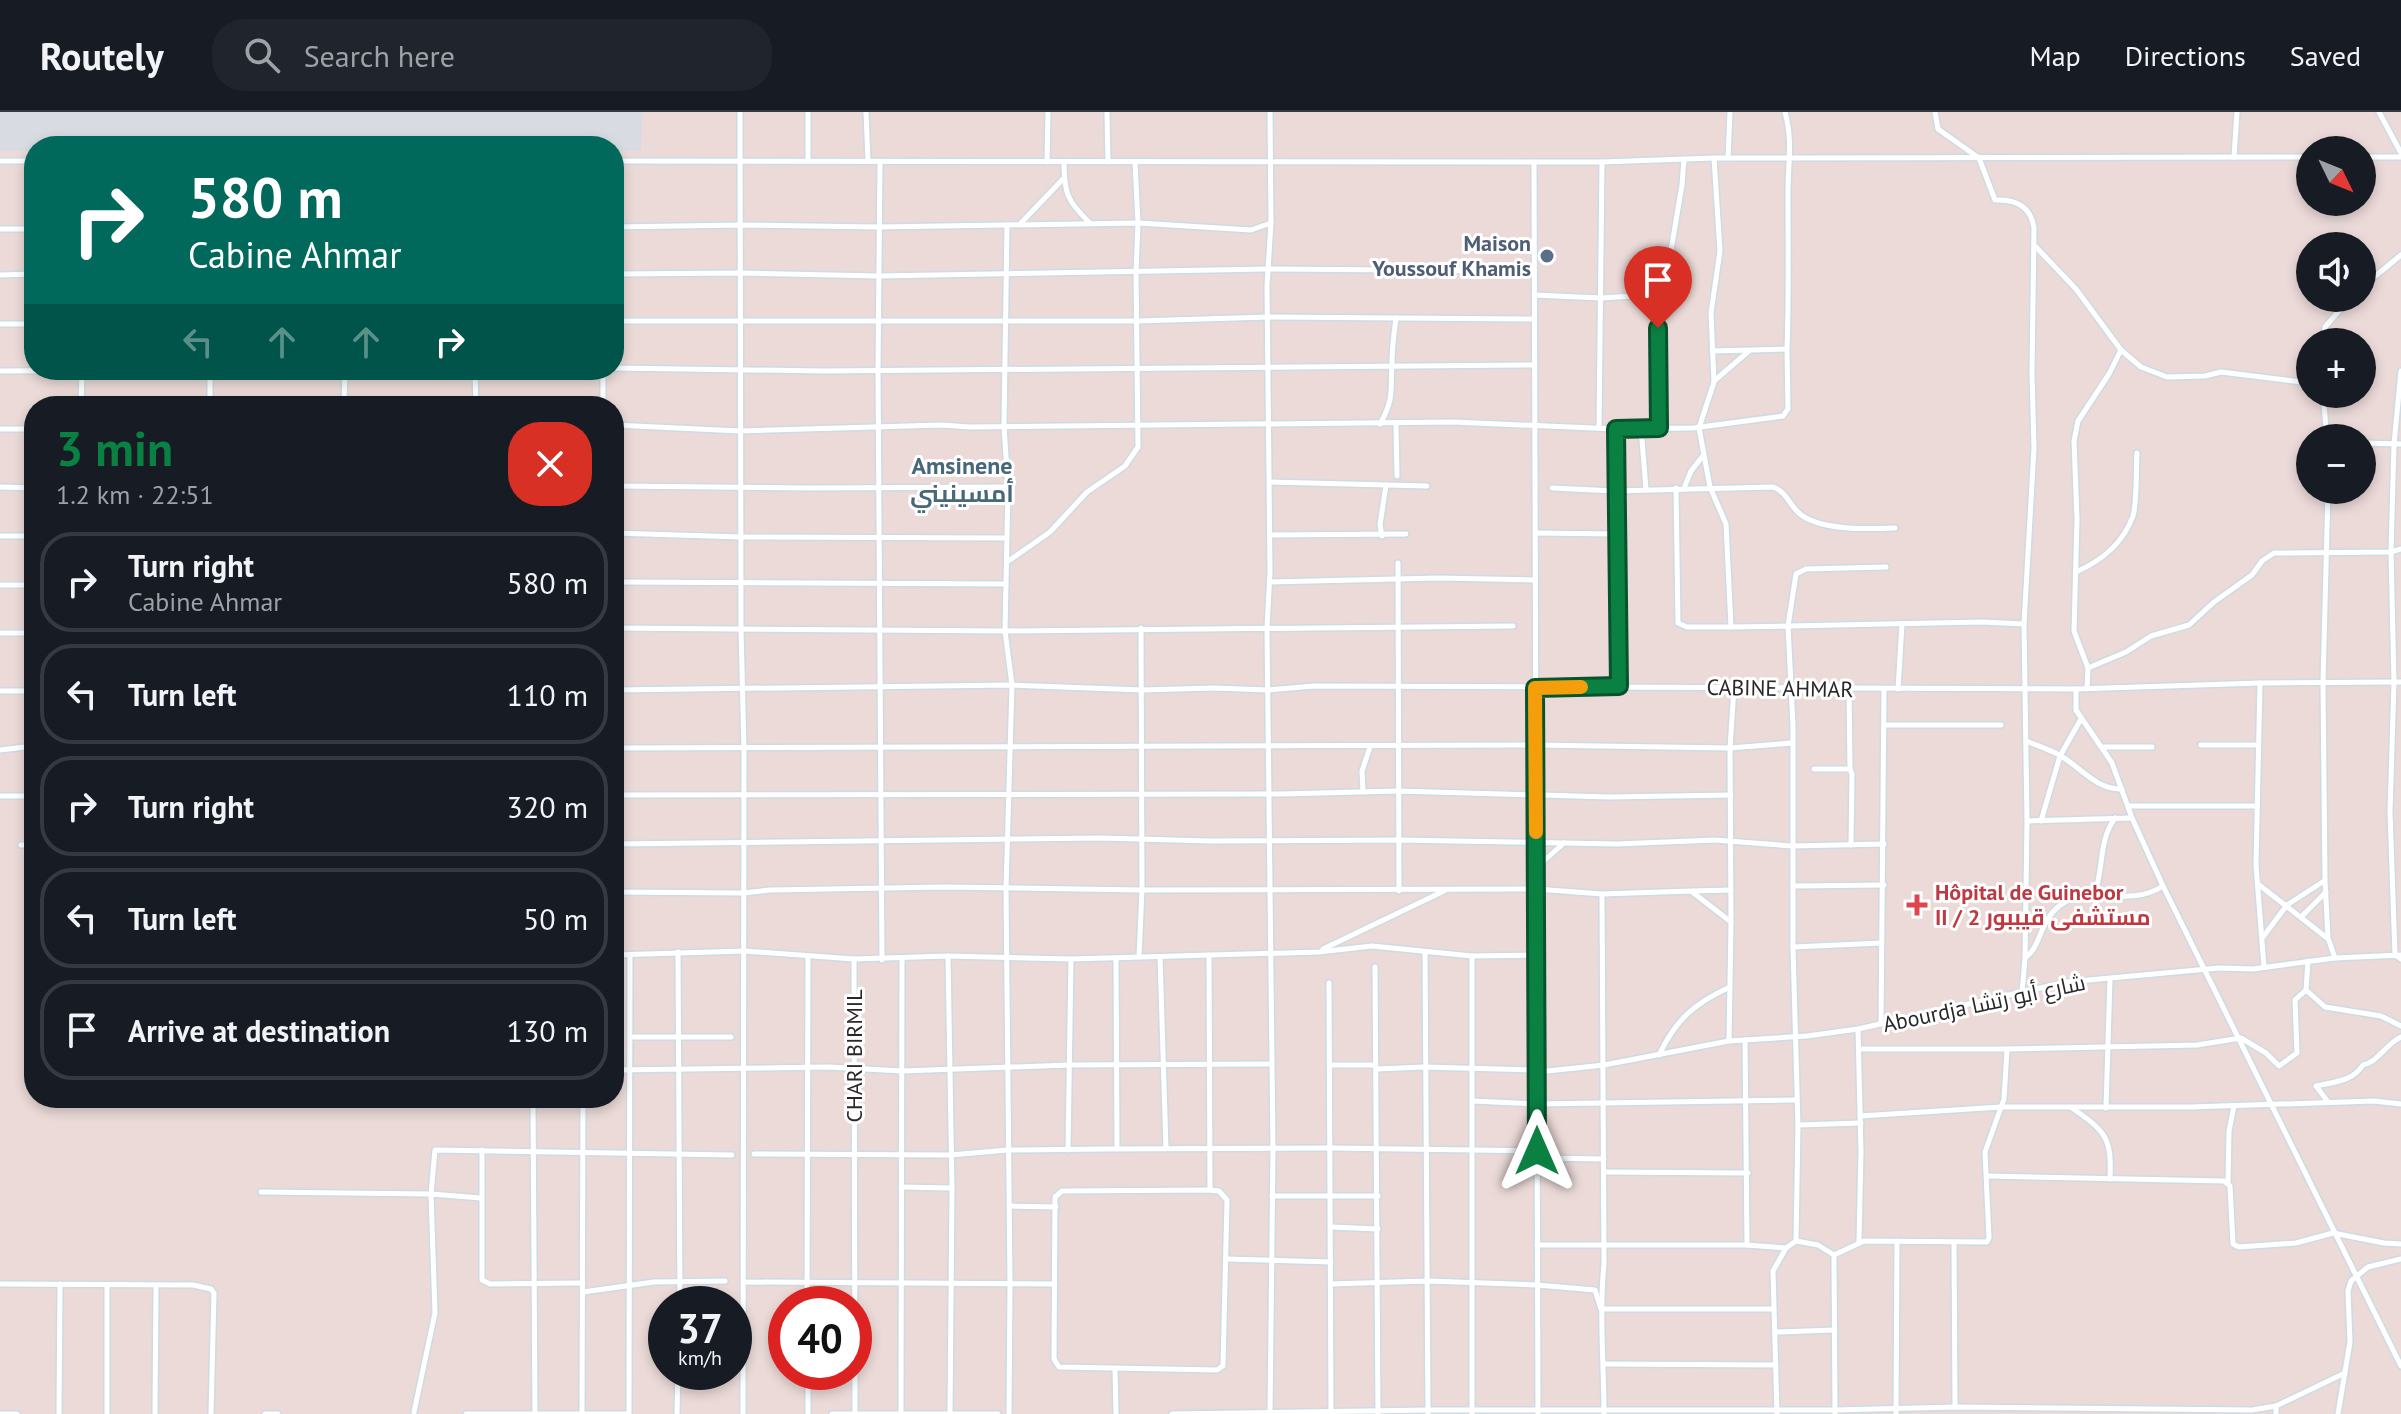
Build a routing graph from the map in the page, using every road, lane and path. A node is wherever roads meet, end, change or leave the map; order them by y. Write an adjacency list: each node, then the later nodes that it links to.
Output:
1 (740, 112): 24 (street)
2 (808, 112): 25 (street)
3 (866, 112): 26 (street)
4 (1048, 112): 28 (street)
5 (1107, 112): 30 (street)
6 (1270, 112): 32 (street)
7 (1730, 112): 17 (street)
8 (1785, 112): 18 (street)
9 (1935, 112): 19 (street)
10 (2237, 112): 14 (street)
11 (2379, 112): 12 (street)
12 (2401, 155): 13 (street)
13 (2376, 156)
14 (2234, 157): 15 (street); 19 (street)
15 (2296, 157)
16 (1714, 158): 17 (street); 20 (street); 76 (street)
17 (1728, 158): 18 (street)
18 (1789, 158): 19 (street); 73 (street)
19 (1979, 158): 46 (street)
20 (1684, 159): 34 (street); 60 (street)
21 (0, 161): 22 (street)
22 (24, 161)
23 (624, 161): 24 (street)
24 (740, 161): 25 (street); 40 (street)
25 (808, 161): 26 (street)
26 (868, 161): 27 (street)
27 (880, 161): 28 (street); 43 (street)
28 (1047, 162): 29 (street)
29 (1064, 162): 30 (street); 35 (street)
30 (1108, 162): 31 (street)
31 (1135, 162): 32 (street); 37 (street)
32 (1271, 162): 33 (street); 38 (street)
33 (1534, 162): 34 (street); 49 (street)
34 (1602, 162): 59 (street)
35 (1064, 178): 36 (street); 39 (street)
36 (1091, 223): 37 (street); 39 (street)
37 (1138, 223): 38 (street); 52 (street)
38 (1271, 223): 48 (street)
39 (1019, 224): 41 (street)
40 (740, 225): 42 (street); 43 (street); 50 (street)
41 (1007, 225): 43 (street); 51 (street)
42 (624, 227)
43 (878, 227): 56 (street)
44 (0, 229): 45 (street)
45 (24, 229)
46 (2035, 246): 75 (street); 157 (street)
47 (2401, 255): 57 (street)
48 (1268, 269): 49 (street); 52 (street); 62 (street)
49 (1534, 271): 58 (street)
50 (741, 273): 54 (street); 56 (street); 65 (street)
51 (1008, 273): 52 (street); 56 (street); 68 (street)
52 (1136, 273): 69 (street)
53 (24, 274): 55 (street)
54 (624, 274)
55 (0, 275)
56 (878, 276): 67 (street)
57 (2376, 276)
58 (1534, 295): 59 (street); 64 (street)
59 (1601, 298): 60 (street); 98 (street)
60 (1658, 301): 100 (street)
61 (2338, 312): 72 (street)
62 (1268, 317): 63 (street); 69 (street); 78 (street)
63 (1396, 318): 64 (street); 79 (street)
64 (1534, 319): 77 (street)
65 (741, 320): 66 (street); 67 (street); 83 (street)
66 (624, 321)
67 (879, 321): 68 (street); 84 (street)
68 (1008, 321): 69 (street); 82 (street)
69 (1137, 321): 81 (street)
70 (0, 324): 71 (street)
71 (24, 324)
72 (2325, 328)
73 (1787, 349): 74 (street); 101 (street)
74 (1749, 350): 76 (street); 89 (street)
75 (2121, 350): 88 (street); 146 (street)
76 (1712, 351): 89 (street)
77 (1534, 365): 79 (street); 95 (street)
78 (1269, 366): 79 (street); 81 (street); 90 (street)
79 (1391, 366): 91 (street)
80 (624, 368): 83 (street)
81 (1137, 368): 82 (street); 93 (street)
82 (1007, 369): 84 (street); 96 (street)
83 (740, 370): 84 (street); 105 (street)
84 (878, 370): 97 (street)
85 (0, 371): 86 (street)
86 (24, 371)
87 (2401, 371): 107 (street)
88 (2296, 381)
89 (1714, 382): 101 (street)
90 (1270, 424): 91 (street); 93 (street); 111 (street)
91 (1380, 424): 94 (street)
92 (624, 425): 105 (street)
93 (1138, 425): 96 (street); 142 (street)
94 (1396, 425): 95 (street); 110 (street)
95 (1534, 425): 98 (street); 129 (street)
96 (1004, 426): 97 (street); 116 (street)
97 (879, 427): 105 (street); 120 (street)
98 (1599, 428): 104 (street)
99 (1641, 428): 100 (street); 104 (street); 124 (street)
100 (1659, 428): 101 (street)
101 (1699, 428): 109 (street)
102 (0, 429): 103 (street)
103 (24, 429)
104 (1616, 429): 125 (street)
105 (740, 431): 119 (street)
106 (2376, 443): 107 (street)
107 (2397, 444): 141 (street)
108 (2137, 453): 146 (street)
109 (1703, 456): 117 (street); 123 (street)
110 (1397, 476)
111 (1270, 482): 112 (street); 132 (street)
112 (1386, 485): 114 (street); 135 (street)
113 (624, 486): 119 (street)
114 (1427, 486)
115 (0, 487): 118 (street)
116 (1008, 487): 120 (street); 138 (street)
117 (1710, 487): 123 (street); 127 (street); 160 (street)
118 (24, 488)
119 (741, 488): 120 (street); 136 (street)
120 (879, 488): 137 (street)
121 (1552, 488): 125 (street)
122 (1676, 488): 123 (street); 125 (street); 160 (street)
123 (1684, 488)
124 (1646, 489)
125 (1615, 491): 131 (street)
126 (2328, 504): 140 (street)
127 (1895, 528)
128 (624, 533): 136 (street)
129 (1535, 533): 131 (street); 148 (street)
130 (1406, 534): 135 (street)
131 (1616, 534): 178 (street)
132 (1270, 535): 135 (street); 145 (street)
133 (0, 536): 134 (street)
134 (24, 536)
135 (1382, 536)
136 (741, 537): 137 (street); 151 (street)
137 (879, 537): 138 (street); 152 (street)
138 (1007, 538): 142 (street)
139 (2401, 549): 141 (street)
140 (2328, 552): 141 (street); 172 (street); 175 (street)
141 (2391, 552): 171 (street)
142 (1007, 563): 153 (street)
143 (1398, 563): 147 (street)
144 (1886, 567): 159 (street)
145 (1270, 572): 150 (street); 164 (street)
146 (2076, 572): 172 (street)
147 (1397, 578): 148 (street); 150 (street); 165 (street)
148 (1535, 580): 181 (street)
149 (624, 582): 151 (street)
150 (1269, 582): 164 (street)
151 (741, 583): 152 (street); 166 (street)
152 (879, 583): 153 (street); 167 (street)
153 (1006, 584): 168 (street)
154 (0, 585): 155 (street)
155 (24, 585)
156 (1902, 624): 157 (street); 159 (street); 186 (street)
157 (2024, 624): 187 (street)
158 (1513, 626): 165 (street)
159 (1788, 626): 160 (street); 180 (street)
160 (1731, 627)
161 (2401, 627): 171 (street)
162 (624, 628): 166 (street)
163 (1141, 628): 164 (street); 168 (street); 191 (street)
164 (1267, 628): 165 (street); 192 (street)
165 (1396, 628): 177 (street)
166 (741, 629): 167 (street); 183 (street)
167 (879, 629): 168 (street); 179 (street)
168 (1005, 631): 176 (street)
169 (0, 633): 170 (street)
170 (24, 633)
171 (2395, 639): 173 (street)
172 (2088, 668): 189 (street)
173 (2398, 682): 175 (street, CABINE AHMAR); 290 (street)
174 (2260, 683): 175 (street, CABINE AHMAR); 189 (street, CABINE AHMAR); 204 (street)
175 (2323, 683): 252 (street)
176 (1012, 685): 179 (street, CABINE AHMAR); 191 (street, CABINE AHMAR); 200 (street)
177 (1400, 686): 181 (street, CABINE AHMAR); 192 (street, CABINE AHMAR); 206 (street)
178 (1619, 686): 181 (street, CABINE AHMAR); 182 (street, CABINE AHMAR)
179 (881, 687): 183 (street, CABINE AHMAR); 205 (street)
180 (1790, 687): 182 (street, CABINE AHMAR); 184 (street, CABINE AHMAR); 199 (street)
181 (1535, 688): 202 (street)
182 (1734, 688): 213 (street)
183 (744, 689): 190 (street, CABINE AHMAR); 214 (street)
184 (1849, 689): 185 (street, CABINE AHMAR); 218 (street)
185 (1884, 689): 186 (street, CABINE AHMAR); 196 (street)
186 (1898, 689): 187 (street, CABINE AHMAR)
187 (2025, 689): 188 (street, CABINE AHMAR); 198 (street)
188 (2076, 689): 189 (street, CABINE AHMAR); 195 (street)
189 (2087, 689)
190 (624, 690)
191 (1142, 690): 192 (street, CABINE AHMAR); 201 (street)
192 (1268, 690): 208 (street)
193 (0, 691): 194 (street)
194 (24, 691)
195 (2081, 719): 210 (street); 216 (street)
196 (1884, 725): 197 (street); 248 (street)
197 (2001, 725)
198 (2026, 741): 216 (street); 236 (street)
199 (1792, 743): 213 (street); 250 (street)
200 (1010, 745): 201 (street); 205 (street); 225 (street)
201 (1140, 745): 208 (street); 222 (street)
202 (1535, 745): 206 (street); 213 (street); 226 (street)
203 (2201, 745): 204 (street)
204 (2258, 745): 233 (street)
205 (881, 746): 214 (street); 224 (street)
206 (1397, 746): 209 (street); 220 (street)
207 (24, 747): 215 (street)
208 (1269, 747): 209 (street); 223 (street)
209 (1370, 747): 221 (street)
210 (2101, 747): 211 (street); 219 (street)
211 (2152, 747)
212 (624, 748): 214 (street)
213 (1730, 748): 228 (street)
214 (744, 749): 231 (street)
215 (0, 750)
216 (2060, 756): 219 (street); 237 (street)
217 (1814, 769): 218 (street)
218 (1850, 769): 249 (street)
219 (2122, 789): 232 (street)
220 (1398, 791): 221 (street); 226 (street); 240 (street)
221 (1363, 792): 223 (street)
222 (1140, 793): 223 (street); 225 (street); 238 (street)
223 (1269, 793): 241 (street)
224 (881, 794): 225 (street); 231 (street); 244 (street)
225 (1009, 794): 239 (street)
226 (1536, 794): 228 (street); 242 (street)
227 (624, 795): 231 (street)
228 (1731, 795): 243 (street)
229 (0, 796): 230 (street)
230 (24, 796)
231 (744, 797): 246 (street)
232 (2128, 806): 233 (street); 235 (street)
233 (2256, 806): 253 (street)
234 (2115, 818): 235 (street); 237 (street); 270 (street)
235 (2132, 818): 256 (street)
236 (2027, 821): 237 (street); 295 (street)
237 (2041, 821)
238 (1141, 838): 239 (street); 241 (street); 261 (street)
239 (1007, 840): 244 (street); 258 (street)
240 (1399, 840): 241 (street); 242 (street); 264 (street)
241 (1269, 841): 262 (street)
242 (1536, 841): 245 (street); 251 (street)
243 (1731, 841): 245 (street); 250 (street); 263 (street)
244 (881, 842): 246 (street); 257 (street)
245 (1564, 842): 251 (street)
246 (744, 843): 247 (street); 268 (street)
247 (624, 844)
248 (1884, 844): 249 (street); 254 (street)
249 (1851, 845): 250 (street)
250 (1792, 846): 255 (street)
251 (1536, 868): 260 (street)
252 (2325, 880): 267 (street); 271 (street)
253 (2258, 884): 271 (street); 274 (street)
254 (1884, 885): 255 (street); 276 (street)
255 (1793, 886): 277 (street)
256 (2163, 886): 270 (street); 304 (street)
257 (881, 888): 258 (street); 268 (street); 300 (street)
258 (1006, 889): 261 (street); 293 (street)
259 (1450, 889): 260 (street); 264 (street); 280 (street)
260 (1536, 889): 269 (street); 286 (street)
261 (1142, 890): 262 (street); 291 (street)
262 (1270, 890): 264 (street); 282 (street)
263 (1731, 890): 265 (street); 273 (street)
264 (1399, 891)
265 (1691, 891): 269 (street); 273 (street)
266 (624, 892): 268 (street)
267 (2326, 892): 272 (street); 275 (street)
268 (743, 893): 278 (street)
269 (1602, 894): 331 (street)
270 (2094, 896): 295 (street)
271 (2287, 905): 272 (street); 274 (street)
272 (2301, 917): 275 (street)
273 (1731, 923): 307 (street)
274 (2263, 937): 303 (street)
275 (2328, 938): 296 (street)
276 (1881, 943): 277 (street); 310 (street)
277 (1793, 947): 313 (street)
278 (744, 951): 279 (street); 287 (street); 342 (street)
279 (678, 952): 284 (street); 315 (street)
280 (1319, 952): 281 (street); 282 (street)
281 (1425, 952): 289 (street); 335 (street)
282 (1269, 954): 285 (street); 325 (street)
283 (624, 955): 284 (street)
284 (630, 955): 314 (street)
285 (1209, 955): 292 (street); 329 (street)
286 (1536, 955): 289 (street); 344 (street)
287 (808, 956): 297 (street); 332 (street)
288 (948, 956): 293 (street); 298 (street); 337 (street)
289 (1472, 956): 338 (street)
290 (2399, 956): 296 (street, Abourdja شارع أبو رتشا)
291 (1139, 957): 292 (street); 294 (street)
292 (1160, 957): 328 (street)
293 (1007, 958): 299 (street); 333 (street)
294 (1116, 958): 299 (street); 327 (street)
295 (2025, 958): 309 (street)
296 (2335, 958): 301 (street, Abourdja شارع أبو رتشا)
297 (854, 959): 300 (street); 336 (street, CHARI BIRMIL)
298 (902, 959): 300 (street); 343 (street)
299 (1071, 959): 326 (street)
300 (882, 960)
301 (2308, 961): 303 (street, Abourdja شارع أبو رتشا); 308 (street)
302 (1375, 967): 334 (street)
303 (2264, 967): 304 (street, Abourdja شارع أبو رتشا)
304 (2204, 969): 305 (street, Abourdja شارع أبو رتشا); 318 (street)
305 (2110, 979): 309 (street, Abourdja شارع أبو رتشا); 321 (street)
306 (1329, 983): 330 (street)
307 (1730, 987): 320 (street); 324 (street)
308 (2306, 990): 311 (street); 318 (street)
309 (2022, 993): 310 (street, Abourdja شارع أبو رتشا)
310 (1881, 1024): 312 (street, Abourdja شارع أبو رتشا)
311 (2401, 1026)
312 (1858, 1029): 313 (street, Abourdja شارع أبو رتشا); 322 (street)
313 (1794, 1036): 319 (street, Abourdja شارع أبو رتشا); 345 (street)
314 (630, 1037): 315 (street); 341 (street)
315 (678, 1037): 316 (street); 339 (street)
316 (731, 1037)
317 (2401, 1037): 349 (street)
318 (2241, 1038): 321 (street); 351 (street)
319 (1745, 1040): 320 (street, Abourdja شارع أبو رتشا); 347 (street)
320 (1729, 1041): 324 (street, Abourdja شارع أبو رتشا)
321 (2107, 1048): 323 (street); 358 (street)
322 (1859, 1049): 323 (street); 359 (street)
323 (2007, 1049): 354 (street)
324 (1658, 1055): 331 (street, Abourdja شارع أبو رتشا)
325 (1271, 1064): 329 (street); 365 (street)
326 (1070, 1065): 327 (street); 333 (street); 369 (street)
327 (1118, 1065): 328 (street); 362 (street)
328 (1164, 1065): 329 (street); 363 (street)
329 (1211, 1065): 364 (street)
330 (1331, 1065): 334 (street, Abourdja شارع أبو رتشا); 361 (street)
331 (1604, 1065): 344 (street, Abourdja شارع أبو رتشا); 348 (street)
332 (806, 1067): 336 (street); 342 (street); 373 (street)
333 (1009, 1067): 337 (street); 368 (street)
334 (1376, 1067): 335 (street, Abourdja شارع أبو رتشا); 366 (street)
335 (1424, 1067): 338 (street, Abourdja شارع أبو رتشا); 370 (street)
336 (854, 1068): 343 (street); 374 (street, CHARI BIRMIL)
337 (951, 1068): 343 (street); 382 (street)
338 (1473, 1068): 344 (street, Abourdja شارع أبو رتشا); 346 (street)
339 (678, 1069): 341 (street); 342 (street); 377 (street)
340 (624, 1070): 341 (street)
341 (630, 1070): 376 (street)
342 (743, 1070): 421 (street)
343 (902, 1071): 379 (street)
344 (1537, 1071): 350 (street)
345 (1797, 1100): 347 (street); 360 (street)
346 (1473, 1101): 350 (street); 371 (street)
347 (1746, 1101): 348 (street); 385 (street)
348 (1603, 1102): 350 (street); 383 (street)
349 (2328, 1102): 351 (street); 352 (street)
350 (1537, 1104): 380 (street)
351 (2273, 1104): 353 (street); 402 (street)
352 (2401, 1104)
353 (2234, 1106): 358 (street); 388 (street)
354 (2001, 1107): 355 (street); 359 (street); 386 (street)
355 (2071, 1107): 358 (street); 387 (street)
356 (533, 1108): 372 (street)
357 (583, 1108): 375 (street)
358 (2106, 1108)
359 (1860, 1120): 360 (street); 404 (street)
360 (1798, 1125): 403 (street)
361 (1331, 1148): 365 (street); 366 (street); 395 (street)
362 (1117, 1149): 363 (street); 369 (street)
363 (1166, 1149): 364 (street)
364 (1211, 1149): 365 (street); 391 (street)
365 (1273, 1149): 394 (street)
366 (1377, 1149): 370 (street); 396 (street)
367 (482, 1150): 372 (street); 393 (street); 397 (street)
368 (1008, 1150): 369 (street); 382 (street); 398 (street)
369 (1068, 1150)
370 (1426, 1150): 371 (street); 420 (street)
371 (1474, 1150): 380 (street); 434 (street)
372 (533, 1153): 375 (street); 428 (street)
373 (806, 1153): 374 (street); 378 (street); 429 (street)
374 (854, 1153): 379 (street); 430 (street, CHARI BIRMIL)
375 (584, 1154): 376 (street); 422 (street)
376 (630, 1154): 377 (street); 438 (street)
377 (679, 1154): 381 (street); 418 (street)
378 (754, 1154)
379 (902, 1154): 382 (street); 389 (street)
380 (1537, 1154): 383 (street); 409 (street)
381 (732, 1155)
382 (950, 1155): 390 (street)
383 (1604, 1159): 384 (street)
384 (1604, 1172): 385 (street); 407 (street)
385 (1748, 1173): 410 (street)
386 (1987, 1176): 387 (street); 406 (street)
387 (2110, 1179): 388 (street)
388 (2228, 1183): 402 (street)
389 (901, 1187): 390 (street); 423 (street)
390 (952, 1188): 424 (street)
391 (1210, 1190): 399 (street); 413 (street)
392 (261, 1192): 393 (street)
393 (431, 1194): 397 (street); 456 (street)
394 (1272, 1196): 395 (street); 414 (street)
395 (1330, 1196): 396 (street); 400 (street)
396 (1378, 1196): 401 (street)
397 (481, 1198): 428 (street)
398 (1009, 1206): 399 (street); 431 (street)
399 (1056, 1207): 432 (street)
400 (1330, 1227): 401 (street); 416 (street)
401 (1378, 1229): 425 (street)
402 (2333, 1233): 408 (street); 417 (street)
403 (1796, 1241): 411 (street); 412 (street)
404 (1859, 1241): 405 (street); 412 (street)
405 (1897, 1241): 406 (street); 455 (street)
406 (1954, 1243): 453 (street)
407 (1604, 1244): 409 (street); 410 (street); 441 (street)
408 (2401, 1244)
409 (1537, 1245): 436 (street)
410 (1747, 1245): 411 (street)
411 (1786, 1248): 442 (street)
412 (1834, 1255): 443 (street)
413 (1226, 1259): 414 (street); 448 (street)
414 (1271, 1259): 416 (street); 490 (street)
415 (2401, 1259): 417 (street)
416 (1331, 1262): 433 (street)
417 (2356, 1276): 447 (street); 449 (street)
418 (680, 1281): 419 (street); 438 (street); 439 (street)
419 (725, 1281)
420 (1428, 1281): 425 (street); 434 (street); 458 (street)
421 (743, 1282): 429 (street); 480 (street)
422 (583, 1283): 428 (street); 440 (street)
423 (901, 1283): 424 (street); 430 (street); 462 (street)
424 (949, 1283): 431 (street); 484 (street)
425 (1377, 1283): 433 (street); 457 (street)
426 (0, 1284): 427 (street)
427 (60, 1284): 437 (street); 468 (street)
428 (534, 1284): 476 (street)
429 (807, 1284): 430 (street)
430 (855, 1284): 483 (street, CHARI BIRMIL)
431 (1010, 1284): 432 (street); 486 (street)
432 (1055, 1284): 448 (street)
433 (1331, 1284): 463 (street)
434 (1472, 1284): 436 (street); 464 (street)
435 (156, 1285): 437 (street); 470 (street); 471 (street)
436 (1537, 1285): 441 (street); 465 (street)
437 (107, 1286): 469 (street)
438 (629, 1286): 440 (street); 478 (street)
439 (680, 1286)
440 (583, 1292): 477 (street)
441 (1601, 1309): 442 (street); 445 (street)
442 (1773, 1309): 444 (street)
443 (1835, 1330): 444 (street); 461 (street)
444 (1776, 1332): 446 (street)
445 (1604, 1364): 446 (street); 459 (street)
446 (1776, 1365): 460 (street)
447 (2401, 1366)
448 (1115, 1369): 487 (street)
449 (2345, 1373): 452 (street); 493 (street)
450 (678, 1390): 479 (street)
451 (808, 1390): 481 (street)
452 (2276, 1406): 453 (street); 492 (street)
453 (1955, 1407): 454 (street)
454 (1926, 1408): 455 (street); 491 (street)
455 (1896, 1411): 461 (street)
456 (414, 1412)
457 (1378, 1412): 458 (street); 463 (street)
458 (1428, 1412): 464 (street)
459 (1604, 1412): 460 (street); 465 (street)
460 (1777, 1412): 461 (street)
461 (1835, 1412)
462 (901, 1413): 483 (street); 484 (street)
463 (1331, 1413): 490 (street)
464 (1472, 1413): 465 (street)
465 (1538, 1413)
466 (0, 1414): 467 (street)
467 (17, 1414)
468 (59, 1414)
469 (107, 1414)
470 (155, 1414)
471 (211, 1414)
472 (268, 1414): 473 (street)
473 (278, 1414)
474 (466, 1414): 475 (street)
475 (475, 1414): 476 (street)
476 (535, 1414): 477 (street)
477 (582, 1414): 478 (street)
478 (628, 1414)
479 (677, 1414)
480 (743, 1414)
481 (808, 1414)
482 (832, 1414): 483 (street)
483 (855, 1414)
484 (950, 1414): 485 (street)
485 (998, 1414)
486 (1009, 1414)
487 (1116, 1414)
488 (1172, 1414): 489 (street)
489 (1212, 1414): 490 (street)
490 (1270, 1414)
491 (1934, 1414)
492 (2276, 1414)
493 (2338, 1414)

